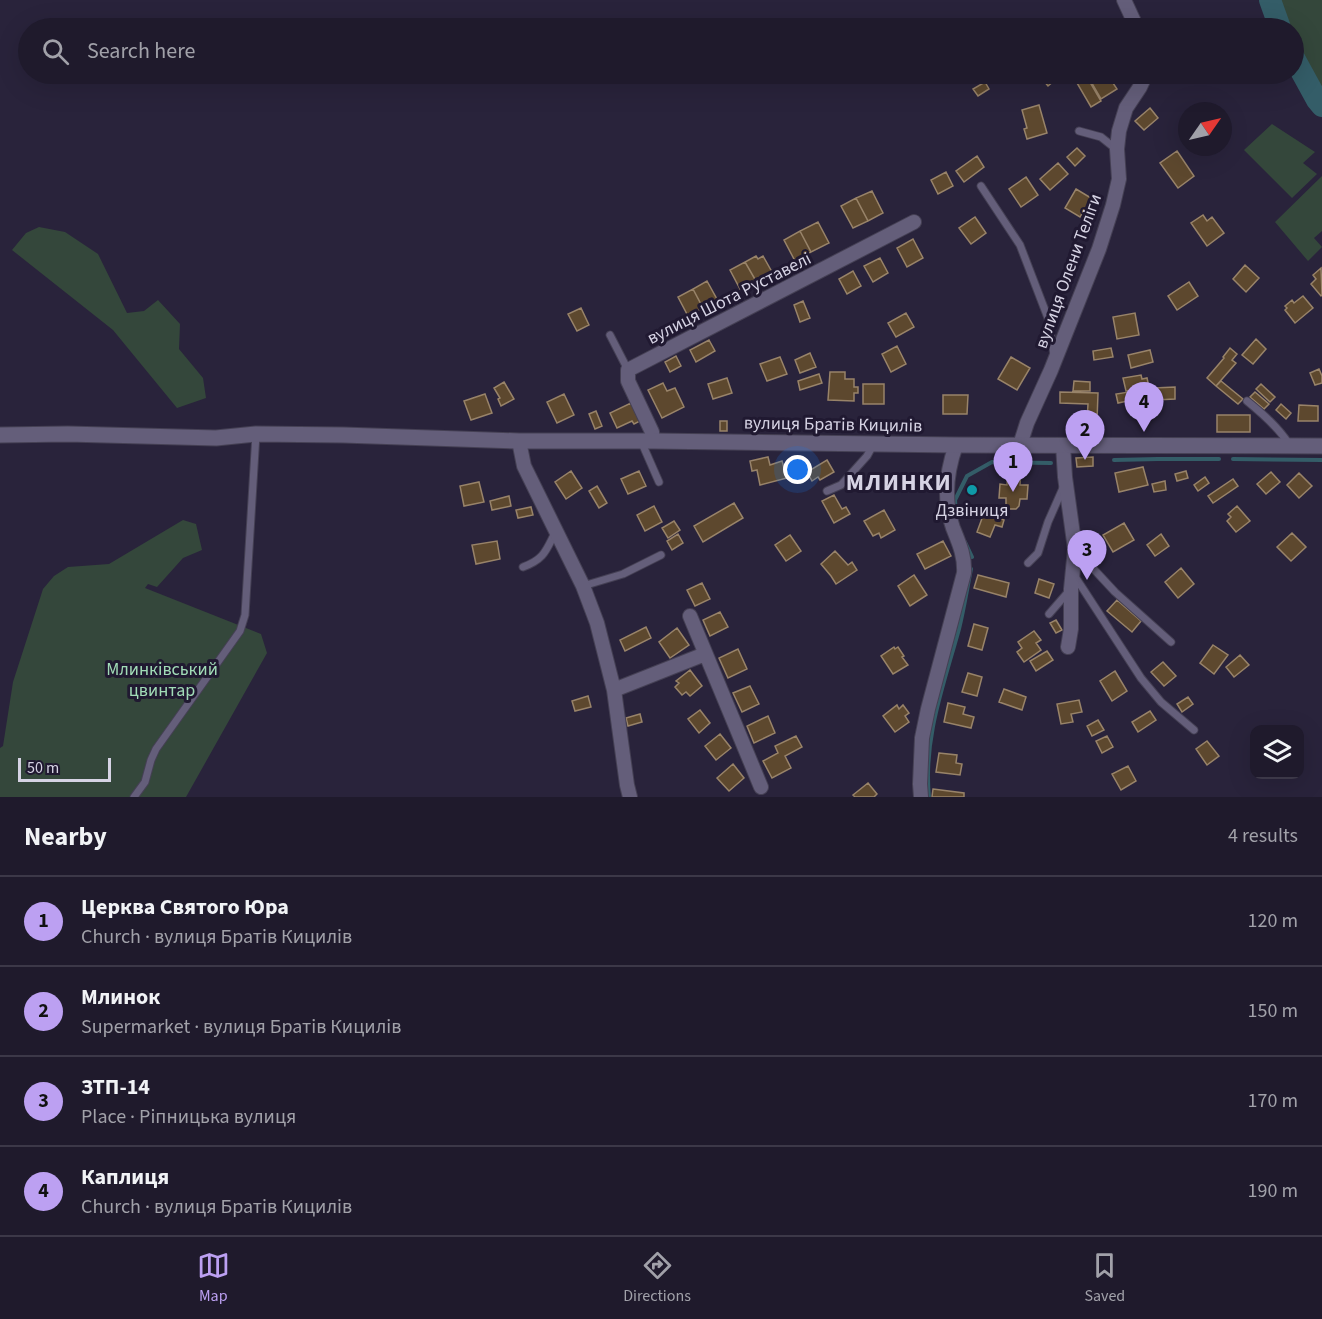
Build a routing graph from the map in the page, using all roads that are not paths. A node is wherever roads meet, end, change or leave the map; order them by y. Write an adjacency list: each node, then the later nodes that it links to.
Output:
1 (1124, 0): 2 (street)
2 (1132, 18)
3 (1141, 84): 5 (street, вулиця Олени Теліги)
4 (1079, 131): 5 (lane)
5 (1117, 149): 9 (street, вулиця Олени Теліги)
6 (981, 186): 9 (lane)
7 (914, 222): 10 (street, вулиця Шота Руставелі)
8 (610, 335): 10 (lane)
9 (1055, 361): 18 (street, вулиця Олени Теліги)
10 (628, 370): 15 (street)
11 (1247, 401): 20 (lane)
12 (256, 434): 13 (street, вулиця Братів Кицилів); 14 (street, вулиця Братів Кицилів); 41 (lane)
13 (0, 435)
14 (519, 441): 15 (street, вулиця Братів Кицилів); 25 (street)
15 (647, 441): 16 (street, вулиця Братів Кицилів); 22 (lane)
16 (874, 444): 17 (street, вулиця Братів Кицилів); 24 (lane)
17 (956, 445): 18 (street, вулиця Братів Кицилів); 43 (street)
18 (1020, 445): 19 (street, вулиця Братів Кицилів)
19 (1063, 445): 20 (street, вулиця Братів Кицилів); 23 (street)
20 (1290, 446): 21 (street, вулиця Братів Кицилів)
21 (1322, 446)
22 (659, 482)
23 (1066, 483): 26 (street); 28 (lane)
24 (827, 491)
25 (556, 531): 29 (lane); 31 (street)
26 (1075, 549): 30 (street); 35 (lane)
27 (661, 555): 31 (lane)
28 (1028, 563)
29 (523, 567)
30 (1073, 572): 32 (street); 39 (lane)
31 (583, 586): 38 (street)
32 (1071, 589): 33 (lane); 36 (street)
33 (1048, 614)
34 (690, 616): 37 (street)
35 (1171, 642)
36 (1068, 647)
37 (705, 654): 38 (street); 40 (street)
38 (614, 690): 42 (street)
39 (1194, 730)
40 (761, 787)
41 (134, 797)
42 (630, 797)
43 (921, 797)

